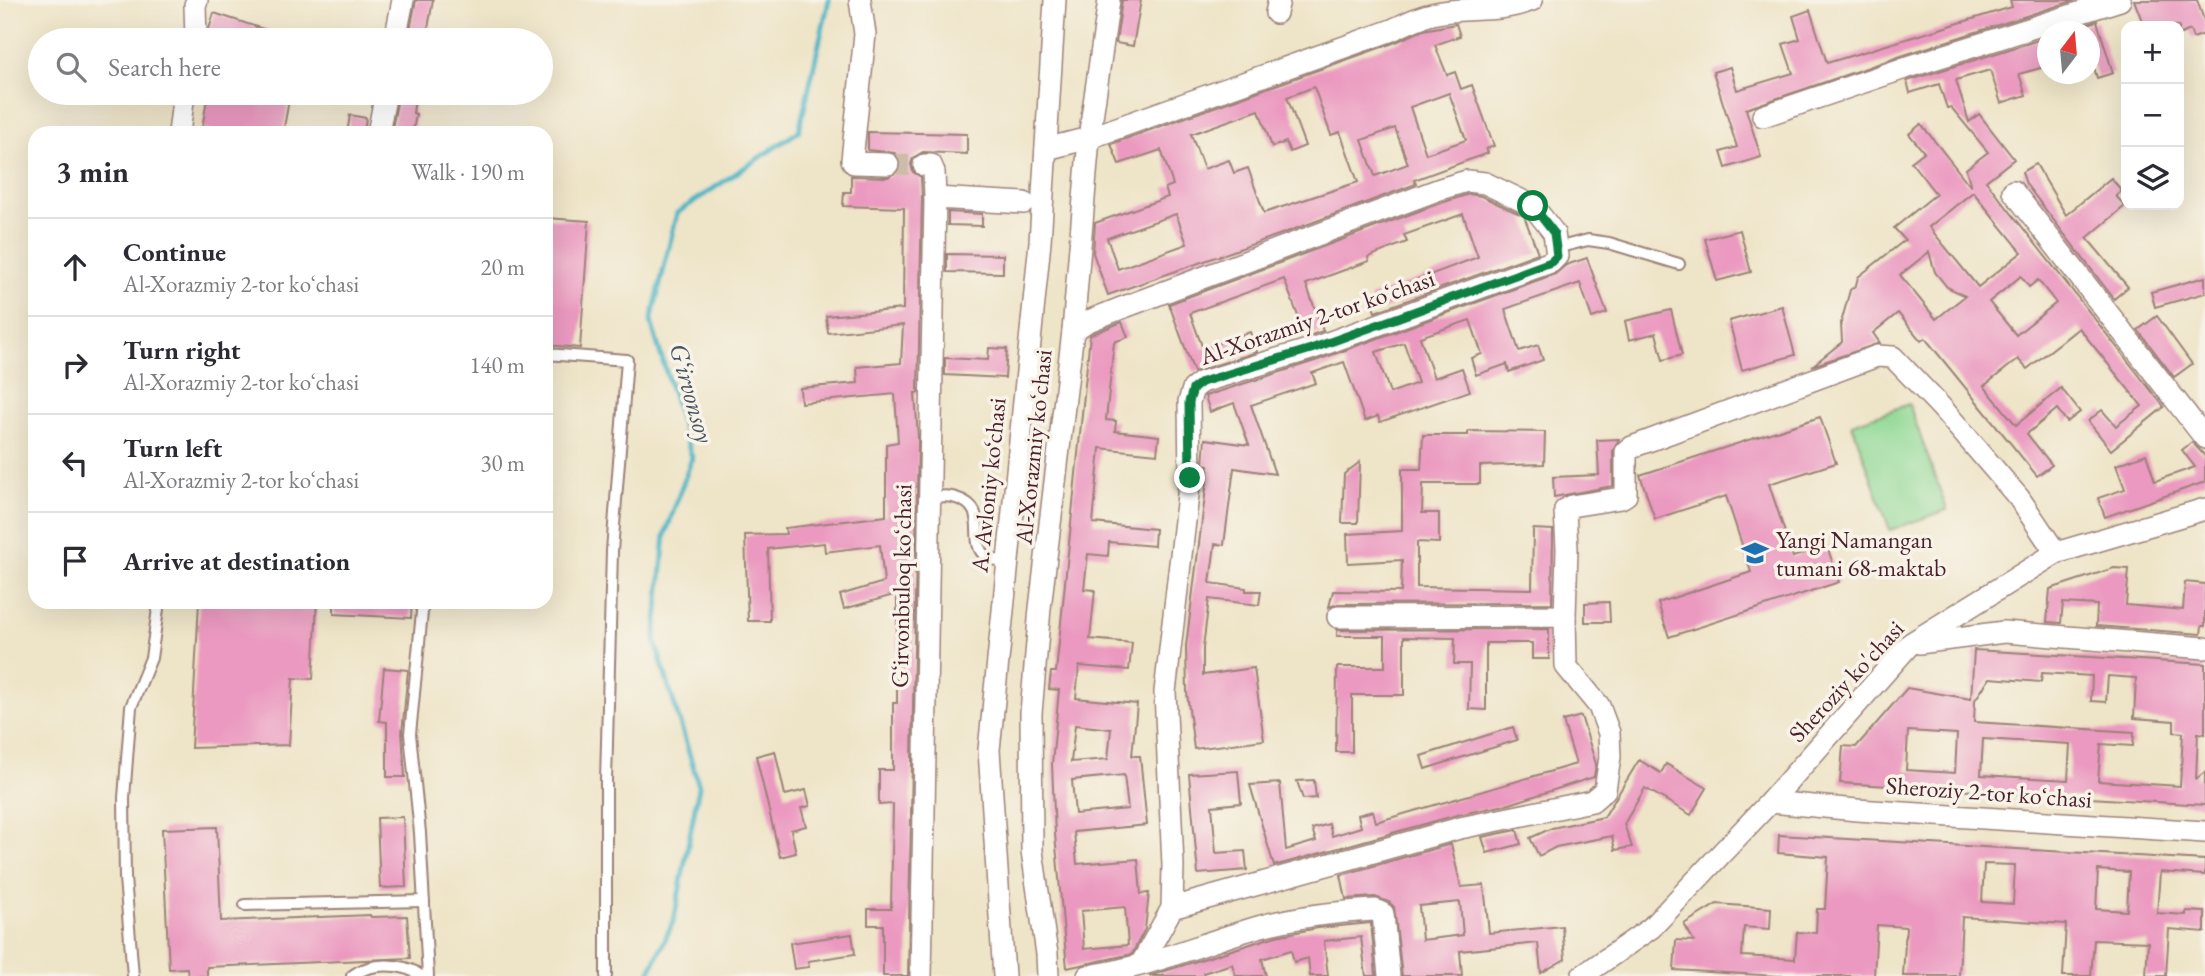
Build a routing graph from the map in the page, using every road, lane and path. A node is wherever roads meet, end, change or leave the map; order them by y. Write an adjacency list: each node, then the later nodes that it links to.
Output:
1 (197, 0): 9 (street)
2 (402, 0): 10 (street)
3 (860, 0): 18 (street)
4 (1055, 0): 17 (street, A. Avloniy ko‘chasi)
5 (1109, 0): 16 (street)
6 (1532, 0): 8 (street)
7 (2120, 0): 13 (street)
8 (1442, 7): 16 (street)
9 (196, 28)
10 (397, 28)
11 (182, 105): 14 (street)
12 (384, 105): 15 (street)
13 (1763, 116)
14 (180, 126)
15 (379, 126)
16 (1089, 138): 17 (street); 25 (street)
17 (1046, 149): 31 (street, A. Avloniy ko‘chasi)
18 (888, 164)
19 (923, 165): 21 (street, Gʻirvonbuloq koʻchasi)
20 (2013, 191): 27 (street)
21 (935, 198): 22 (street); 28 (street, Gʻirvonbuloq koʻchasi)
22 (1024, 203)
23 (1556, 248): 24 (lane); 25 (street, Al-Xorazmiy koʻchasi); 42 (street, Al-Xorazmiy 2-tor koʻchasi)
24 (1679, 264)
25 (1073, 331): 51 (street, Al-Xorazmiy koʻchasi)
26 (553, 355): 48 (lane)
27 (2205, 438)
28 (929, 498): 31 (lane); 49 (street, Gʻirvonbuloq koʻchasi)
29 (2205, 509): 30 (street, Sheroziy ko'chasi)
30 (2056, 553): 34 (street); 36 (street, Sheroziy ko'chasi)
31 (1007, 563): 50 (street, A. Avloniy ko‘chasi)
32 (158, 609): 44 (lane)
33 (422, 609): 40 (lane)
34 (1566, 616): 35 (street); 42 (street)
35 (1338, 617)
36 (1910, 644): 37 (street); 38 (street, Sheroziy ko'chasi)
37 (2205, 649)
38 (1770, 802): 39 (street, Sheroziy 2-tor koʻchasi); 54 (street, Sheroziy ko'chasi)
39 (2205, 832)
40 (424, 901): 41 (lane); 47 (lane)
41 (245, 905)
42 (1172, 908): 43 (street, Al-Xorazmiy 2-tor koʻchasi)
43 (1141, 964): 52 (street); 53 (street)
44 (133, 976)
45 (352, 976): 46 (lane)
46 (421, 976)
47 (428, 976)
48 (606, 976)
49 (921, 976)
50 (1003, 976)
51 (1048, 976)
52 (1088, 976)
53 (1389, 976)
54 (1582, 976)

